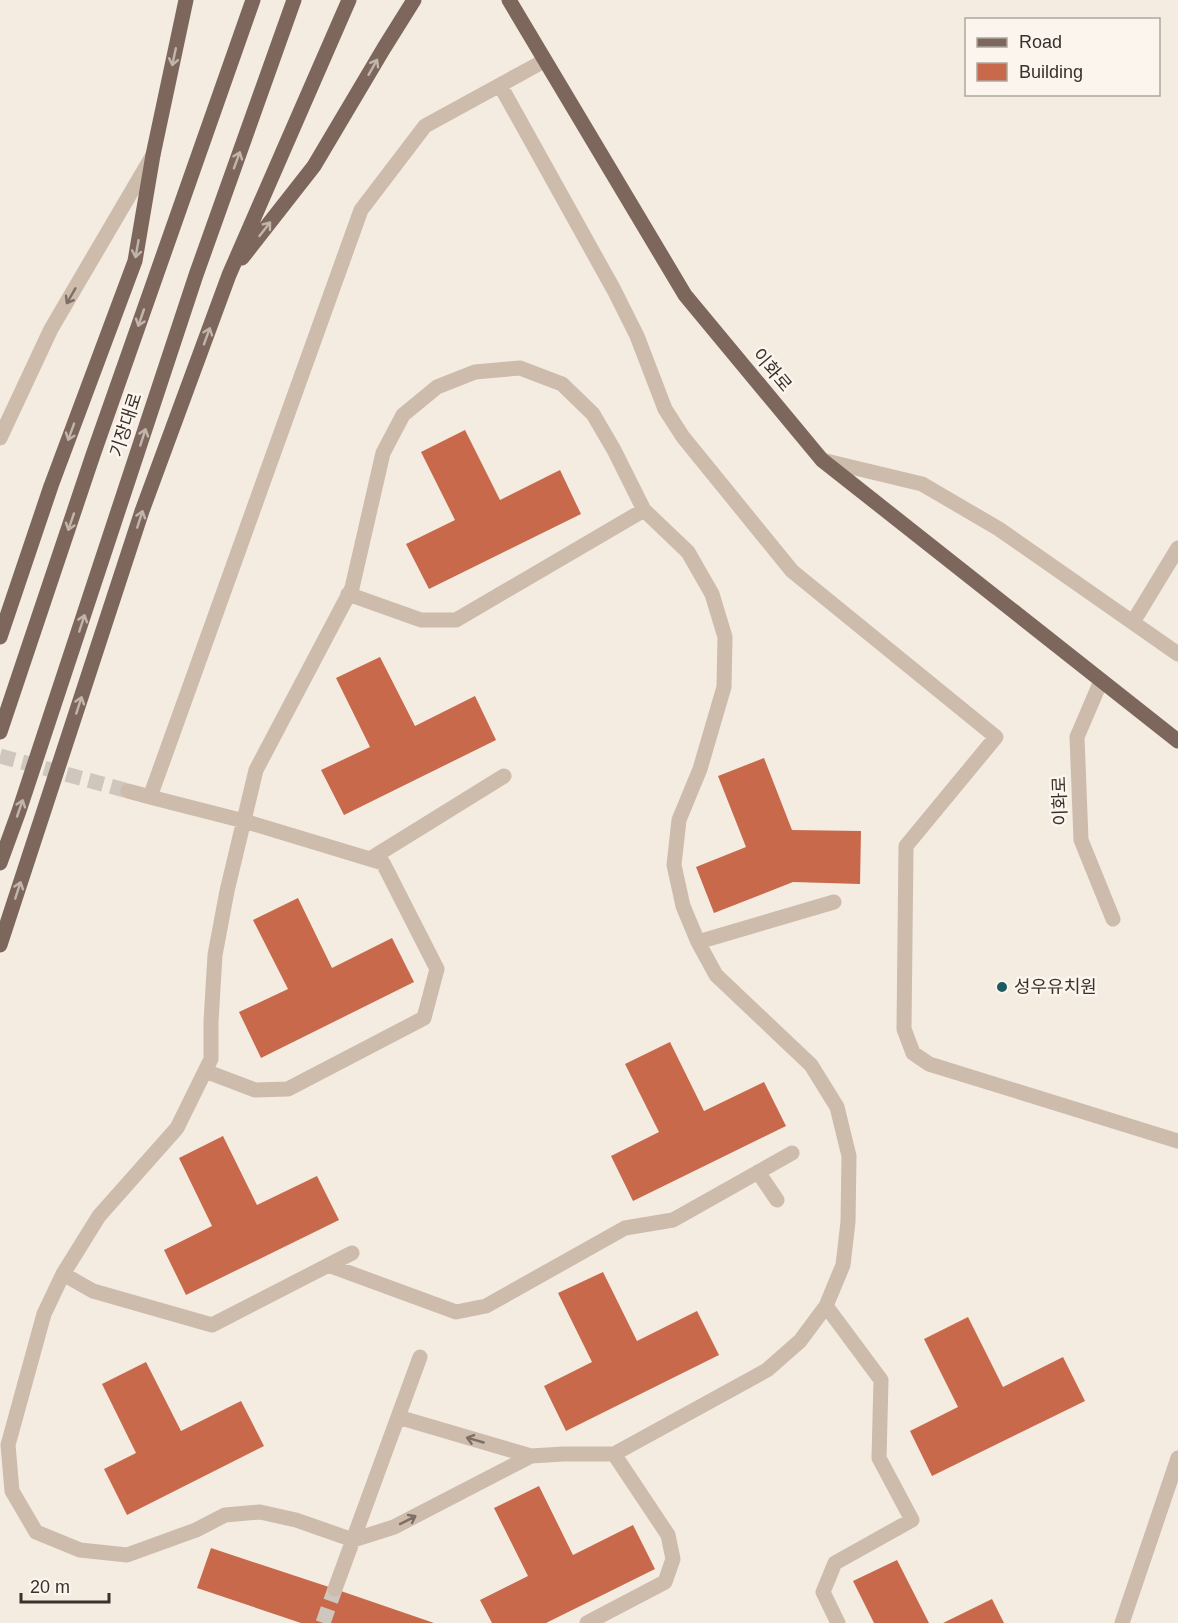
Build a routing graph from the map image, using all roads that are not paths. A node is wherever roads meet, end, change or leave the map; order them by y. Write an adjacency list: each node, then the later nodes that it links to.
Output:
1 (186, 0): 9 (main road, one-way to 9)
2 (253, 0): 20 (main road, 기장대로, one-way to 20)
3 (294, 0): 27 (main road, 기장대로, one-way to 3)
4 (349, 0): 10 (main road)
5 (414, 0): 10 (main road, one-way to 5)
6 (509, 0): 7 (main road, 이화로)
7 (544, 61): 8 (street); 12 (main road, 이화로)
8 (500, 85): 24 (street); 33 (street)
9 (153, 155): 11 (street, one-way to 11); 17 (main road, one-way to 17)
10 (229, 275): 31 (main road, one-way to 10)
11 (0, 438)
12 (822, 460): 16 (street); 19 (main road, 이화로)
13 (644, 510): 15 (street); 15 (street); 30 (street)
14 (1178, 548): 16 (street)
15 (348, 594): 25 (street)
16 (1133, 622): 18 (street)
17 (0, 637)
18 (1178, 654)
19 (1101, 681): 21 (main road, 이화로); 29 (street, 이화로)
20 (0, 732)
21 (1178, 741)
22 (504, 776): 26 (street)
23 (128, 791): 24 (street)
24 (150, 797): 25 (street)
25 (244, 821): 26 (street); 32 (street)
26 (370, 859): 32 (street)
27 (0, 862)
28 (834, 902): 30 (street)
29 (1113, 919)
30 (698, 942): 40 (street)
31 (0, 945)
32 (205, 1071): 39 (street)
33 (1178, 1141)
34 (792, 1152): 35 (street)
35 (758, 1172): 36 (street); 38 (street)
36 (777, 1200)
37 (352, 1253): 38 (street)
38 (328, 1265): 39 (street)
39 (63, 1274): 46 (street)
40 (826, 1306): 43 (street); 49 (street)
41 (420, 1357): 42 (street)
42 (398, 1417): 44 (street, one-way to 42); 46 (street)
43 (614, 1454): 44 (street); 48 (street)
44 (531, 1456): 46 (street, one-way to 44)
45 (1178, 1458): 50 (street)
46 (353, 1540): 47 (street)
47 (335, 1589)
48 (587, 1623)
49 (838, 1623)
50 (1122, 1623)

